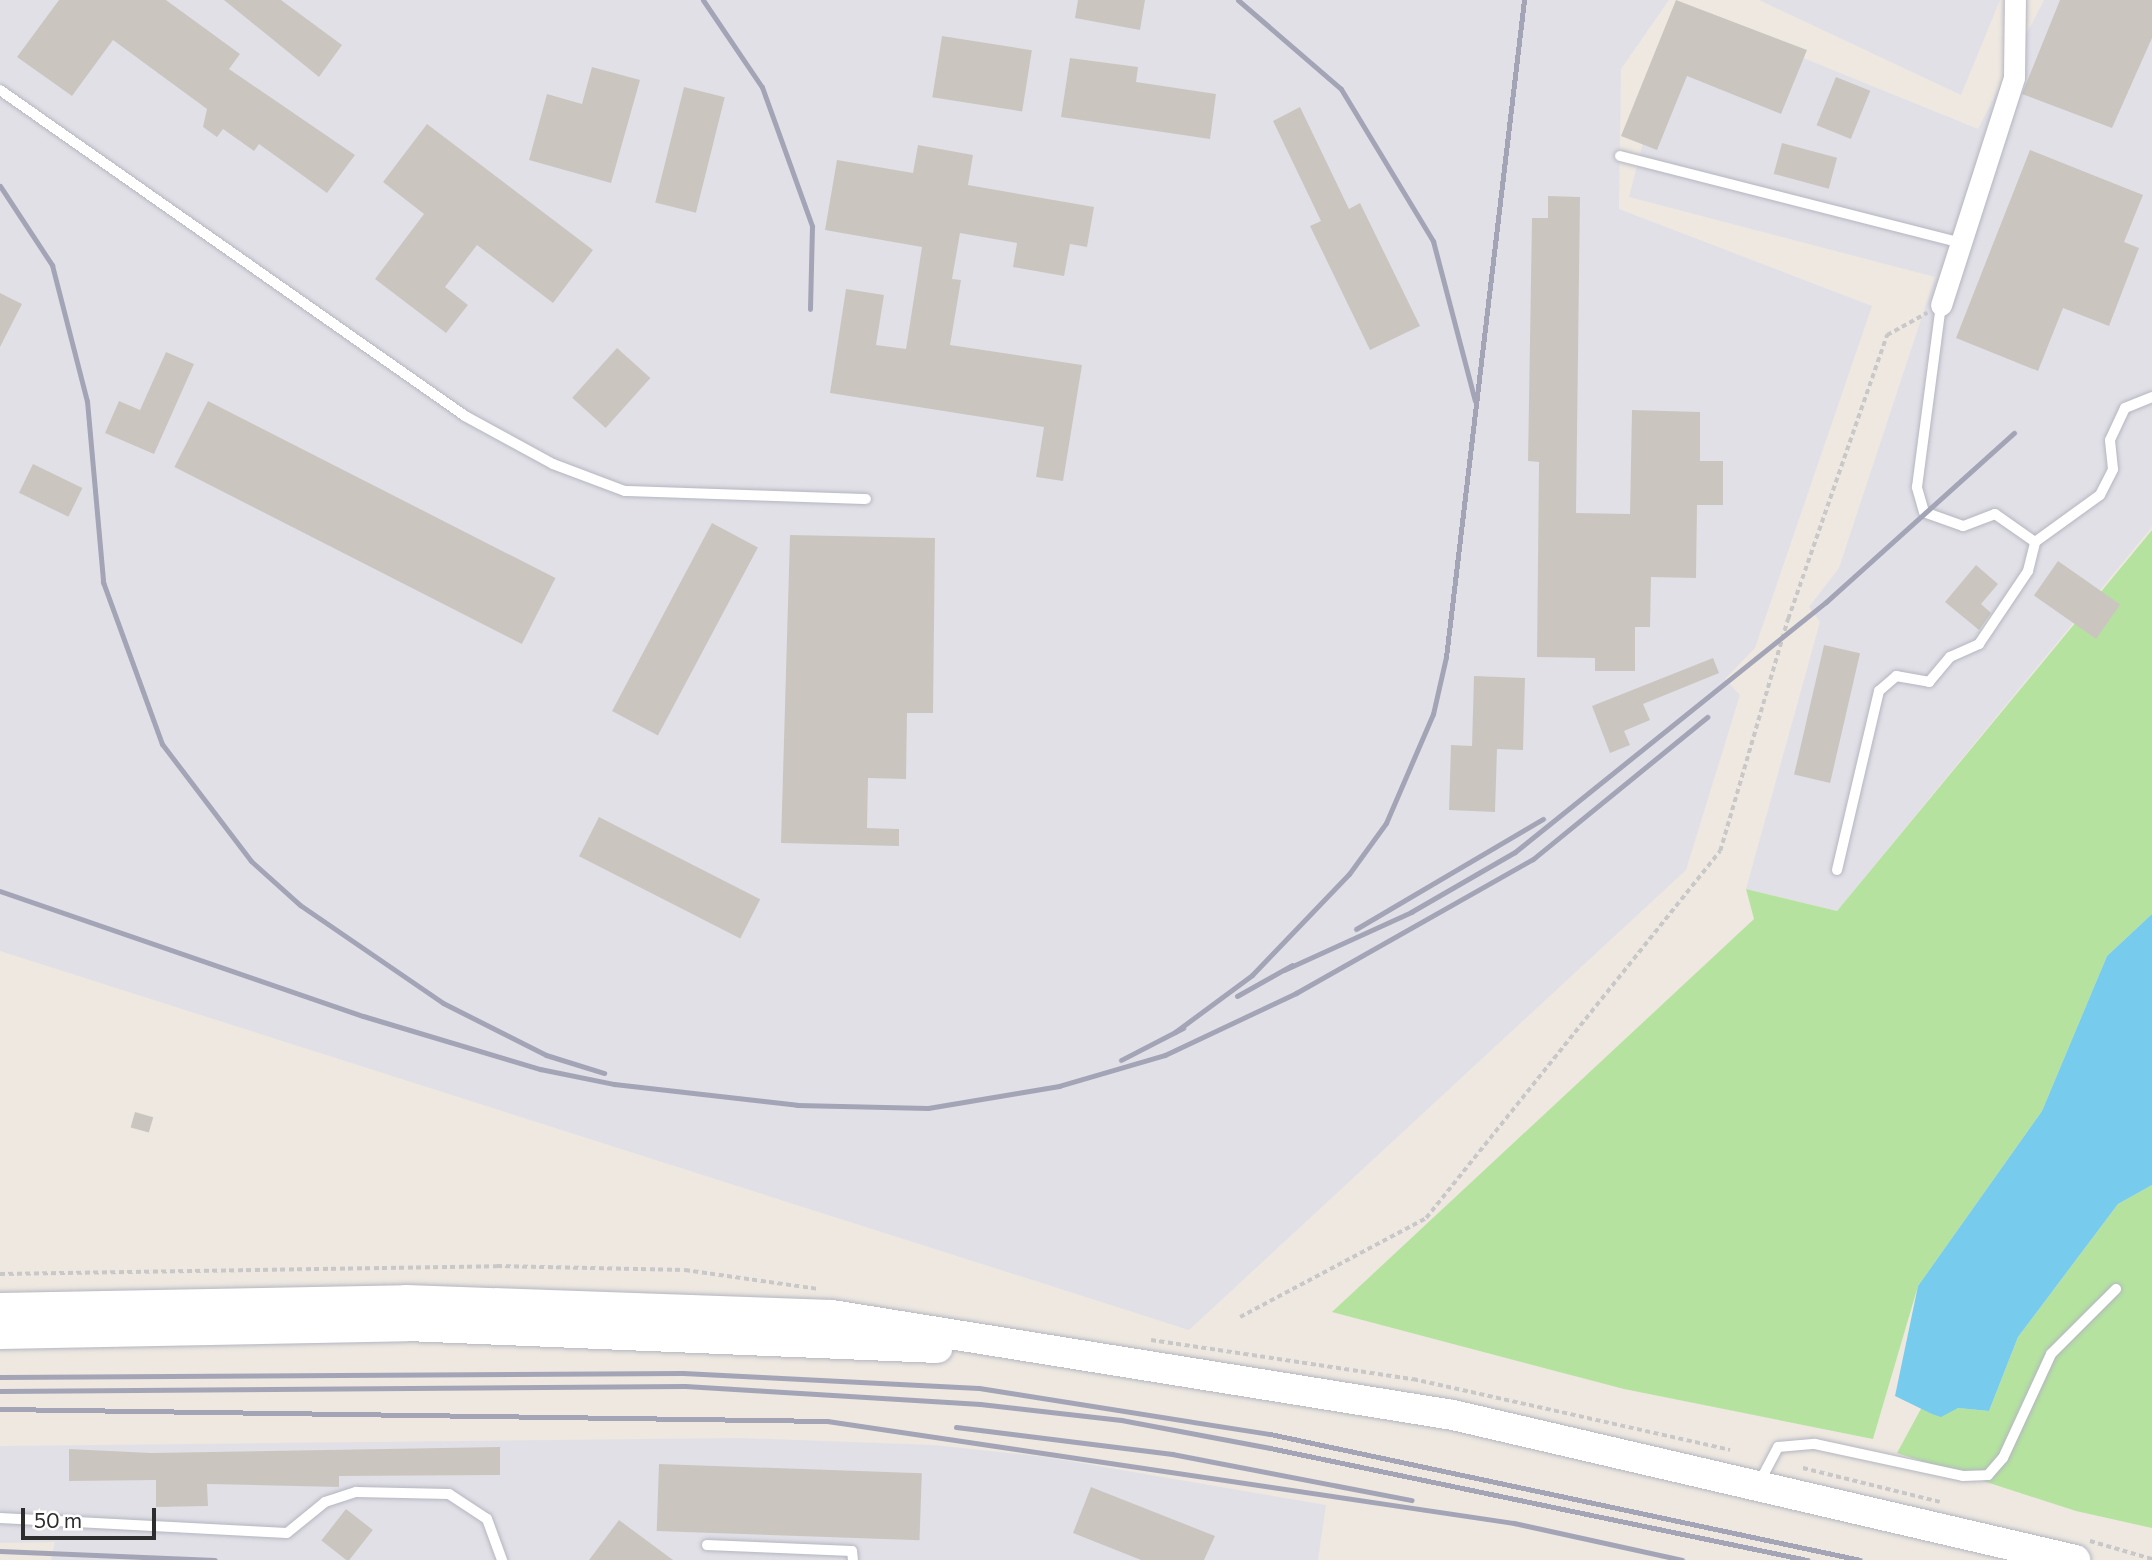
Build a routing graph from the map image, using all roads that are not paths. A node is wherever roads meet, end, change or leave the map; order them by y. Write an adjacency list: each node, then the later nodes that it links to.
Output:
1 (2015, 0): 4 (street)
2 (0, 90): 7 (lane)
3 (1620, 156): 4 (lane)
4 (1961, 243): 5 (street)
5 (1941, 305): 8 (lane)
6 (2152, 397): 8 (lane)
7 (866, 499)
8 (2035, 542): 9 (lane)
9 (1837, 870)
10 (2116, 1289): 14 (lane)
11 (0, 1308): 13 (main road)
12 (0, 1334): 13 (main road)
13 (1127, 1360): 14 (main road)
14 (1758, 1485): 19 (main road)
15 (0, 1518): 17 (lane)
16 (707, 1545): 18 (lane)
17 (502, 1560)
18 (853, 1560)
19 (2075, 1560)

